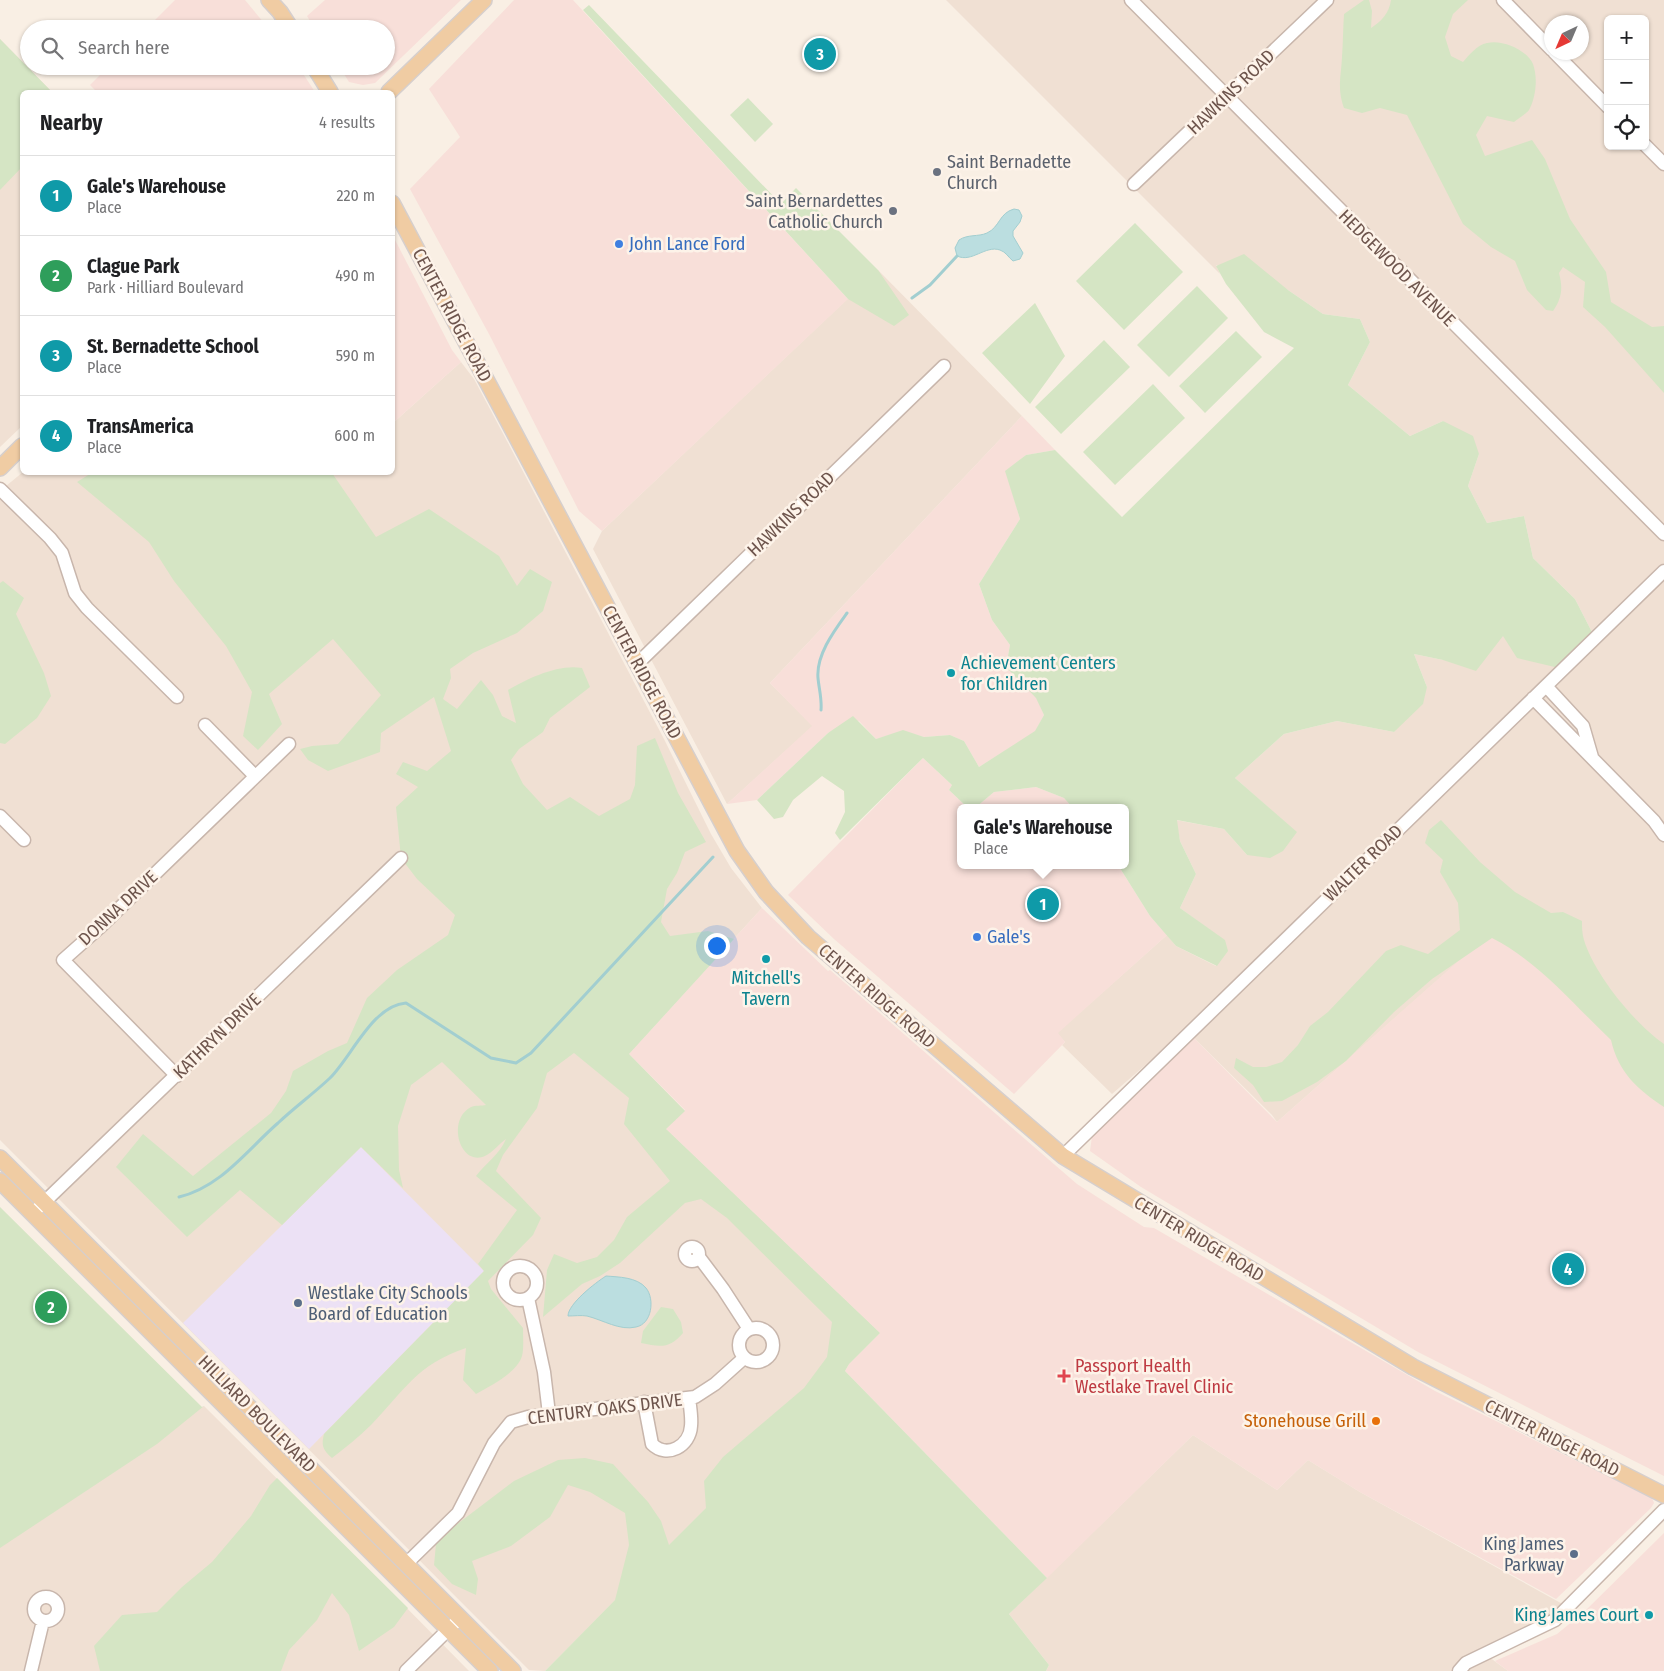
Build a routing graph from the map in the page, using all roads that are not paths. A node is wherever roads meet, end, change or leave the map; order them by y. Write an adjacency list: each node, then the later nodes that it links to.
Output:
1 (269, 0): 6 (main road)
2 (484, 0): 11 (main road)
3 (1132, 0): 12 (street, HEDGEWOOD AVENUE)
4 (1326, 0): 12 (street, HAWKINS ROAD)
5 (1503, 0): 7 (street)
6 (285, 20)
7 (1544, 42)
8 (1562, 60): 13 (street)
9 (320, 75): 10 (main road)
10 (329, 90)
11 (391, 90)
12 (1228, 95): 16 (street, HAWKINS ROAD); 22 (street, HEDGEWOOD AVENUE)
13 (1606, 105)
14 (1649, 149): 15 (street)
15 (1664, 164)
16 (1134, 184)
17 (395, 209): 24 (main road, CENTER RIDGE ROAD)
18 (944, 366): 24 (street, HAWKINS ROAD)
19 (20, 448): 20 (main road)
20 (0, 468)
21 (0, 488): 26 (street)
22 (1664, 534)
23 (1664, 571): 25 (street, WALTER ROAD)
24 (638, 663): 37 (main road, CENTER RIDGE ROAD)
25 (1546, 686): 27 (street, WALTER ROAD); 30 (street)
26 (177, 697)
27 (1533, 698): 30 (street); 37 (street, WALTER ROAD)
28 (205, 725): 31 (street)
29 (289, 744): 31 (street, DONNA DRIVE)
30 (1592, 757): 33 (street)
31 (255, 776): 36 (street, DONNA DRIVE)
32 (0, 816): 34 (street)
33 (1664, 835)
34 (24, 840)
35 (401, 858): 36 (street, KATHRYN DRIVE)
36 (176, 1076): 40 (street, KATHRYN DRIVE)
37 (1063, 1156): 49 (main road, CENTER RIDGE ROAD)
38 (0, 1158): 40 (main road, HILLIARD BOULEVARD)
39 (0, 1181): 41 (main road, HILLIARD BOULEVARD)
40 (44, 1202): 41 (street, KATHRYN DRIVE); 51 (main road, HILLIARD BOULEVARD)
41 (33, 1213): 54 (main road, HILLIARD BOULEVARD)
42 (699, 1257): 44 (street)
43 (528, 1298): 48 (street)
44 (748, 1329): 45 (street); 45 (street)
45 (744, 1358): 46 (street, CENTURY OAKS DRIVE)
46 (690, 1398): 47 (street, CENTURY OAKS DRIVE); 47 (street)
47 (644, 1402): 48 (street, CENTURY OAKS DRIVE)
48 (549, 1414): 51 (street, CENTURY OAKS DRIVE)
49 (1664, 1495)
50 (1664, 1510): 59 (street)
51 (406, 1564): 52 (main road, HILLIARD BOULEVARD)
52 (460, 1618): 54 (street); 58 (main road, HILLIARD BOULEVARD)
53 (43, 1621): 55 (street)
54 (448, 1629): 56 (street); 57 (main road, HILLIARD BOULEVARD)
55 (31, 1671)
56 (406, 1671)
57 (490, 1671)
58 (513, 1671)
59 (1459, 1671)

